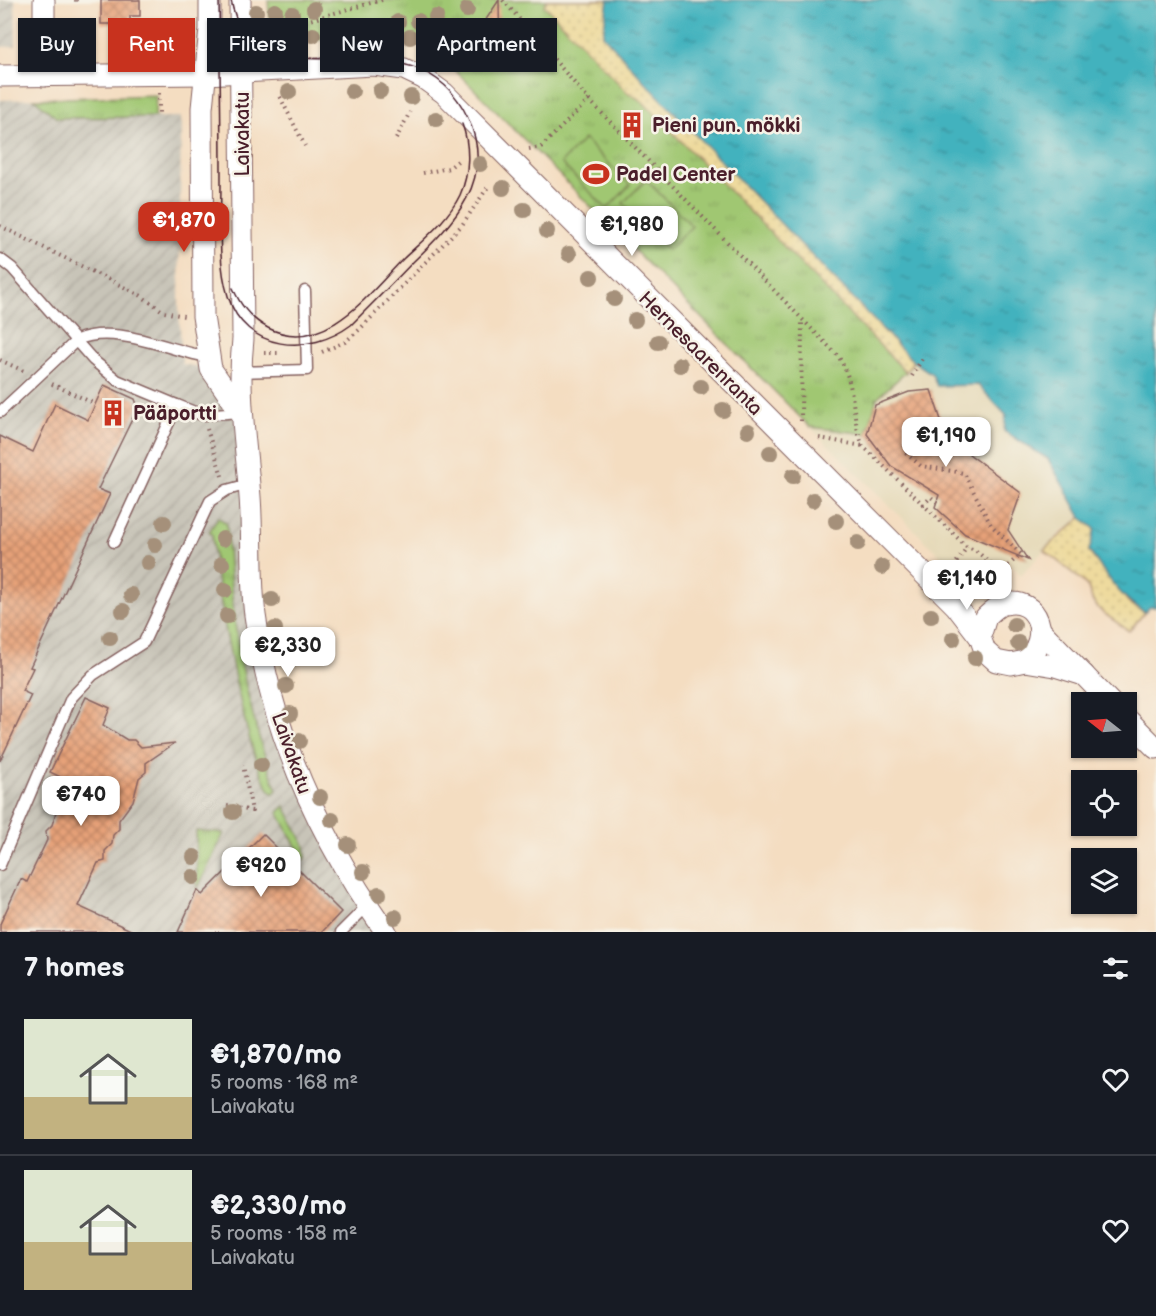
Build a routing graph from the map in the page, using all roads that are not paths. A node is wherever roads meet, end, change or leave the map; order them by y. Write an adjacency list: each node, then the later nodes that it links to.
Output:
1 (44, 0): 9 (street)
2 (210, 0): 7 (street, Laivakatu)
3 (240, 0): 4 (street, Laivakatu)
4 (240, 18)
5 (308, 68): 20 (street, Hernesaarenranta)
6 (241, 72): 7 (street, Hernesaarenranta); 14 (street, Laivakatu)
7 (206, 74): 9 (street, Hernesaarenranta); 13 (street, Laivakatu)
8 (0, 76): 9 (street, Hernesaarenranta)
9 (44, 76)
10 (0, 259): 12 (lane)
11 (305, 291): 14 (lane)
12 (77, 340): 13 (lane); 15 (lane); 16 (lane)
13 (209, 357): 17 (street, Laivakatu)
14 (239, 372): 17 (street, Laivakatu)
15 (177, 405): 17 (lane); 19 (lane)
16 (0, 412)
17 (241, 412): 18 (street, Laivakatu)
18 (249, 484): 29 (lane); 30 (street, Laivakatu)
19 (114, 542)
20 (956, 606): 21 (street, Hernesaarenranta); 23 (street, Hernesaarenranta)
21 (995, 609): 22 (street, Hernesaarenranta); 23 (street)
22 (1041, 631): 24 (street); 25 (street, Hernesaarenranta)
23 (980, 637): 24 (street, Hernesaarenranta)
24 (1025, 661): 25 (street, Hernesaarenranta)
25 (1084, 675): 26 (street, Hernesaarenranta)
26 (1100, 692)
27 (1137, 729): 28 (street)
28 (1156, 748)
29 (0, 865)
30 (367, 906): 31 (lane); 32 (street, Laivakatu)
31 (340, 932)
32 (386, 932)

